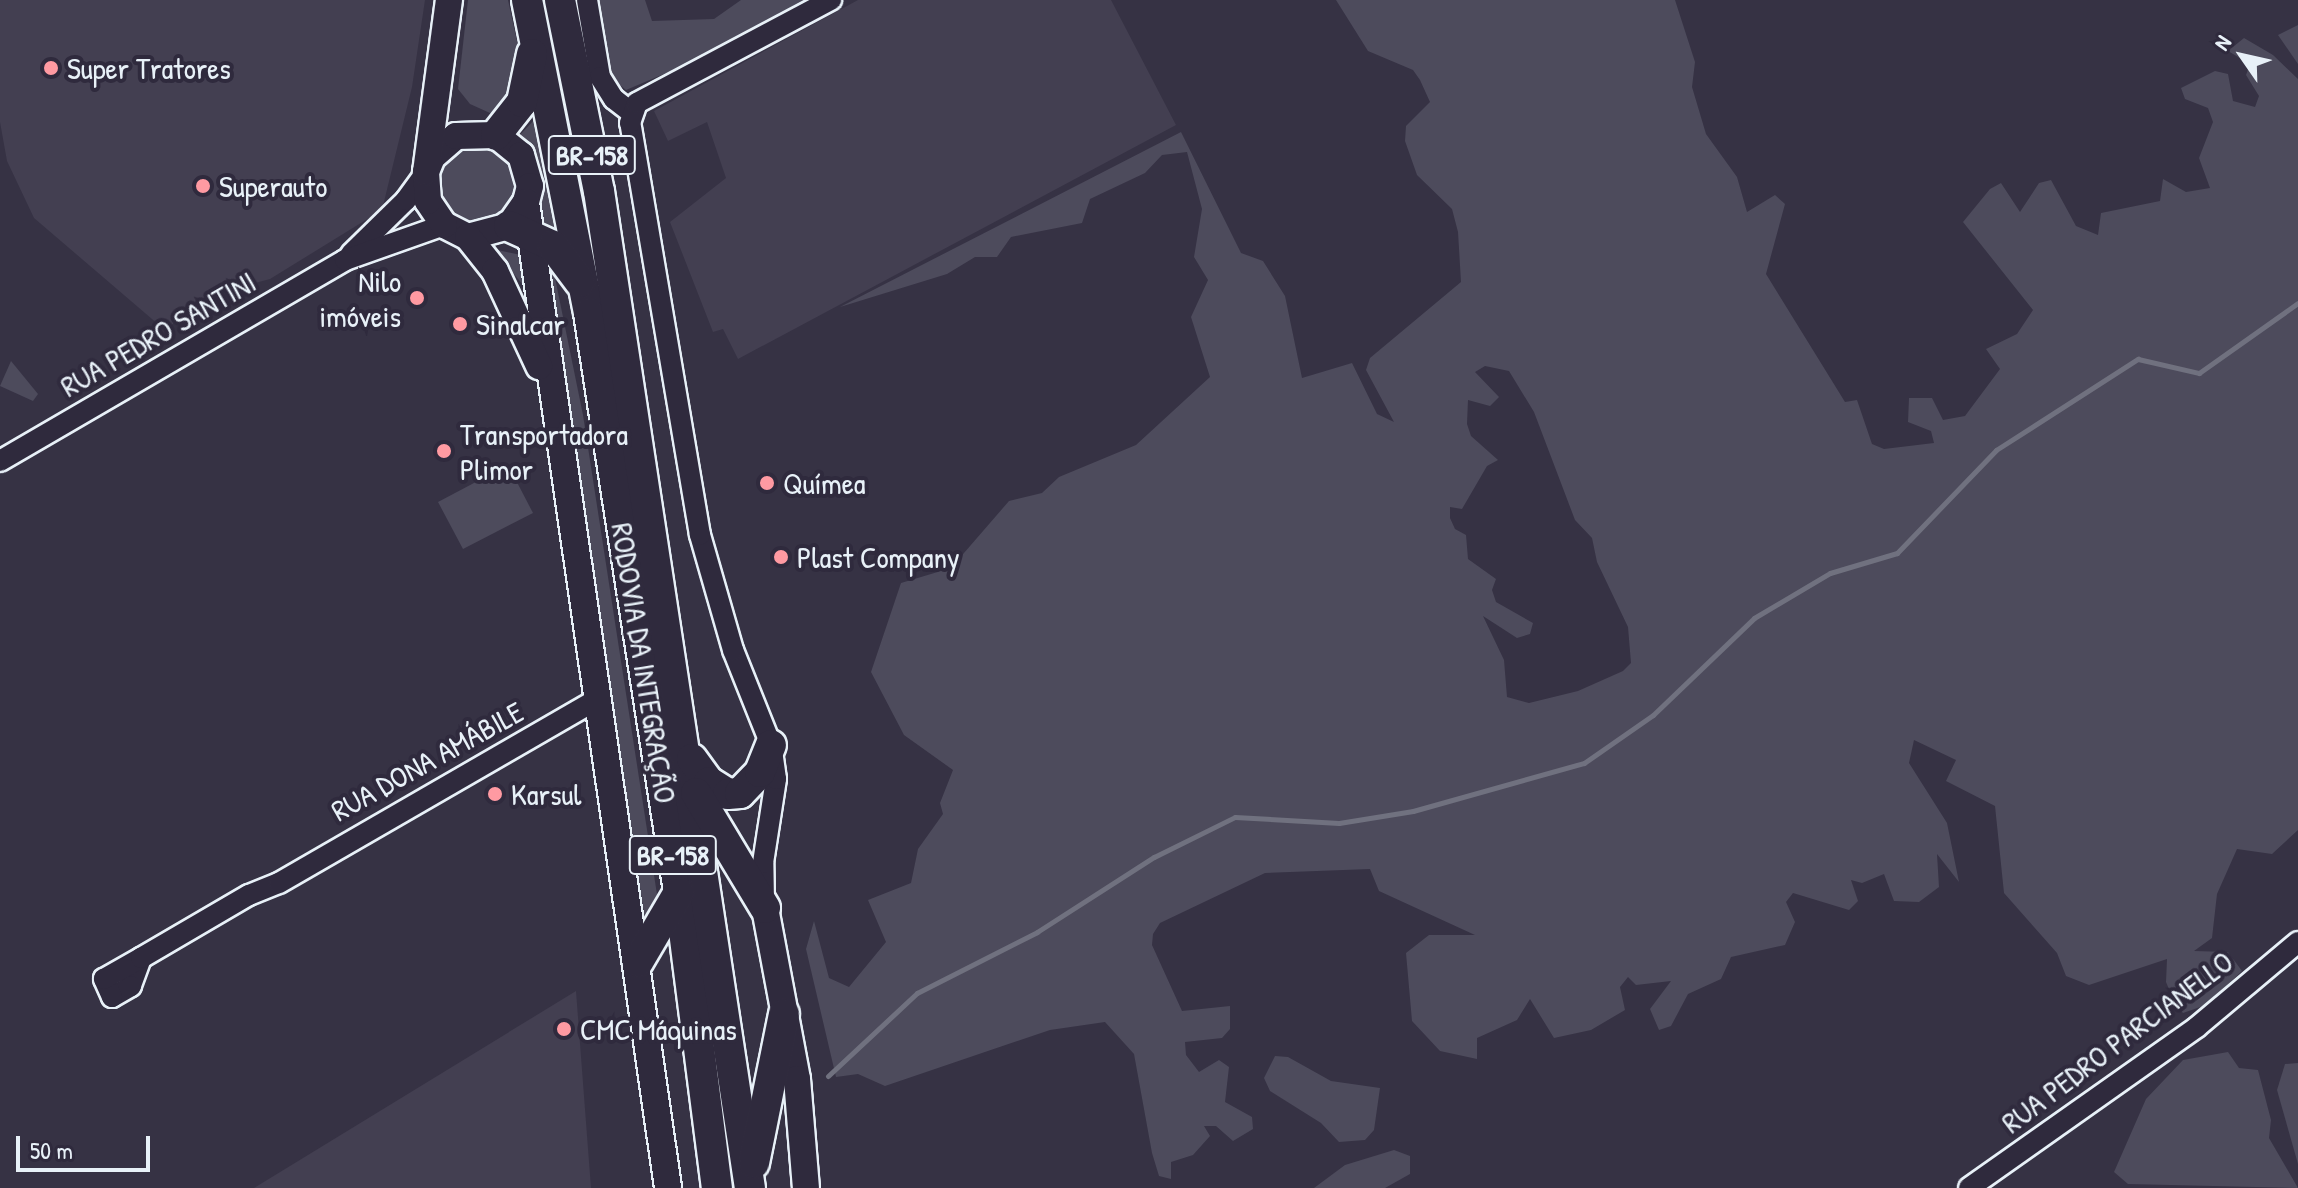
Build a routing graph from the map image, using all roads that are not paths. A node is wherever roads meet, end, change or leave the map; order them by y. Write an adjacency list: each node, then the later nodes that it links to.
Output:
1 (449, 0): 7 (main road)
2 (527, 0): 6 (highway, RODOVIA DA INTEGRAÇÃO / BR-158)
3 (560, 0): 20 (highway, RODOVIA DA INTEGRAÇÃO / BR-158)
4 (587, 0): 8 (street)
5 (831, 0): 8 (street)
6 (534, 32): 9 (highway); 15 (highway, RODOVIA DA INTEGRAÇÃO / BR-158)
7 (441, 69): 9 (main road); 10 (main road)
8 (632, 113): 19 (street, BR-158)
9 (484, 133): 10 (main road); 11 (main road)
10 (426, 172): 12 (main road); 14 (street, RUA PEDRO SANTINI)
11 (522, 222): 13 (main road); 15 (highway); 16 (main road, BR-158)
12 (444, 225): 13 (main road); 14 (street, RUA PEDRO SANTINI)
13 (468, 237): 16 (main road, BR-158)
14 (345, 260): 17 (street, RUA PEDRO SANTINI)
15 (585, 290): 22 (highway, RODOVIA DA INTEGRAÇÃO / BR-158)
16 (550, 391): 18 (main road, BR-158)
17 (0, 461)
18 (598, 699): 25 (street, RUA DONA AMÁBILE); 26 (main road, BR-158)
19 (771, 745): 20 (highway, BR-158); 23 (street, BR-158)
20 (684, 748): 21 (highway, RODOVIA DA INTEGRAÇÃO / BR-158)
21 (688, 779): 23 (highway, BR-158); 28 (highway, RODOVIA DA INTEGRAÇÃO / BR-158)
22 (679, 892): 26 (highway, BR-158); 30 (highway, RODOVIA DA INTEGRAÇÃO / BR-158)
23 (765, 908): 27 (main road, BR-158)
24 (2298, 942): 32 (street, RUA PEDRO PARCIANELLO)
25 (141, 958)
26 (638, 962): 29 (main road, BR-158)
27 (784, 1014): 28 (highway, BR-158); 31 (main road, BR-158)
28 (750, 1186)
29 (668, 1188)
30 (717, 1188)
31 (806, 1188)
32 (1969, 1188)

